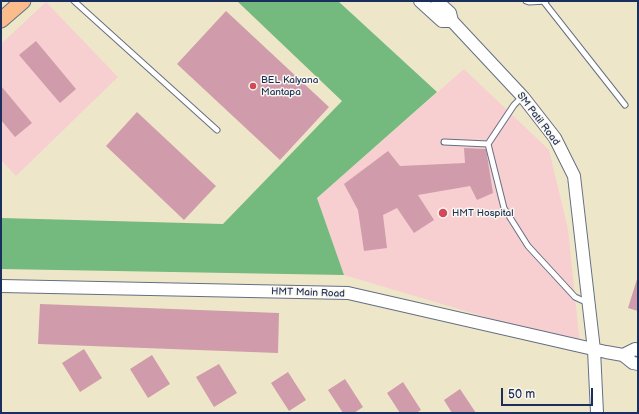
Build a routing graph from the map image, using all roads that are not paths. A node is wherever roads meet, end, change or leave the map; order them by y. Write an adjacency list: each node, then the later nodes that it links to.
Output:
1 (23, 1): 7 (main road)
2 (74, 1): 11 (lane)
3 (420, 1): 8 (street, SM Patil Road)
4 (437, 1): 8 (street)
5 (526, 1): 6 (lane)
6 (545, 1): 10 (lane)
7 (1, 20)
8 (452, 21): 9 (street, SM Patil Road)
9 (522, 97): 13 (lane); 15 (street, SM Patil Road)
10 (625, 105)
11 (217, 130)
12 (444, 142): 13 (lane)
13 (488, 144): 15 (lane)
14 (1, 286): 16 (street, HMT Main Road)
15 (589, 304): 16 (street, SM Patil Road)
16 (594, 350): 18 (street, HMT Main Road); 20 (street)
17 (638, 350): 18 (street)
18 (623, 355): 19 (street)
19 (638, 364)
20 (597, 413)

